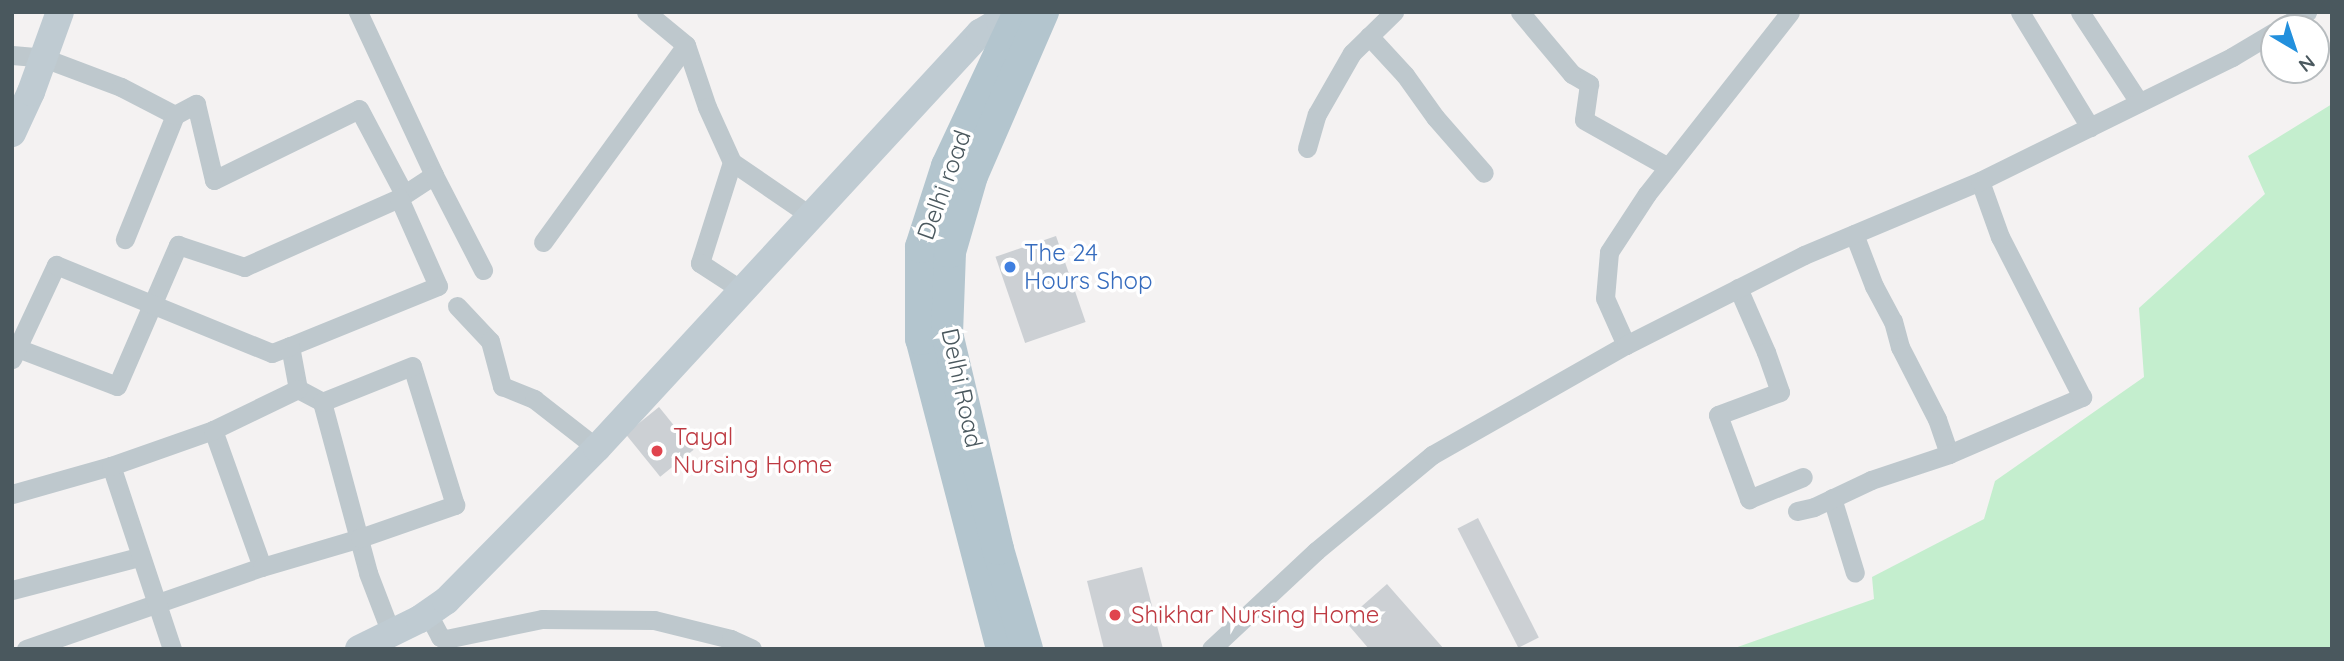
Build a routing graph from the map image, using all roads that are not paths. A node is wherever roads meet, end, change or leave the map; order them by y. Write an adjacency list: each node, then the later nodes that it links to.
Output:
1 (60, 12): 14 (main road)
2 (358, 12): 25 (street)
3 (646, 12): 12 (street)
4 (1394, 12): 10 (street)
5 (1520, 12): 23 (street)
6 (1790, 12): 23 (street)
7 (2020, 12): 19 (street)
8 (2080, 12): 17 (street)
9 (1029, 17): 15 (main road); 16 (main road, Delhi Road)
10 (1369, 36): 21 (street); 24 (street)
11 (2260, 40): 17 (street)
12 (686, 45): 22 (street); 31 (street)
13 (12, 55): 14 (street)
14 (44, 58): 18 (street); 20 (main road)
15 (954, 60): 16 (main road); 28 (main road)
16 (1006, 66): 63 (main road, Delhi road); 64 (main road, Delhi Road)
17 (2139, 102): 19 (street)
18 (175, 115): 27 (street); 30 (street)
19 (2090, 127): 26 (street)
20 (12, 133)
21 (1307, 148)
22 (732, 162): 28 (street); 34 (street)
23 (1668, 167): 37 (street)
24 (1484, 173)
25 (434, 175): 27 (street); 32 (street)
26 (1980, 181): 29 (street); 44 (street)
27 (402, 196): 35 (street); 38 (street)
28 (811, 216): 34 (main road)
29 (1854, 234): 33 (street); 44 (street)
30 (125, 239)
31 (543, 242)
32 (484, 270)
33 (1738, 288): 37 (street); 46 (street)
34 (743, 291): 43 (main road)
35 (154, 304): 38 (street); 39 (street); 39 (street)
36 (457, 306): 43 (street)
37 (1626, 345): 65 (street)
38 (290, 346): 40 (street)
39 (14, 351)
40 (298, 389): 41 (street); 42 (street)
41 (322, 402): 50 (street); 50 (street)
42 (213, 430): 45 (street); 52 (street)
43 (597, 448): 56 (main road)
44 (1949, 454): 48 (street)
45 (111, 466): 47 (street); 51 (street)
46 (1803, 477)
47 (12, 494)
48 (1832, 498): 49 (street); 53 (street)
49 (1797, 511)
50 (360, 538): 52 (street); 57 (street)
51 (139, 557): 54 (street); 55 (street)
52 (262, 567): 55 (street)
53 (1855, 573)
54 (12, 590)
55 (156, 605): 58 (street); 59 (street)
56 (424, 616): 57 (main road); 61 (street); 62 (street)
57 (390, 633): 60 (main road)
58 (26, 649)
59 (172, 649)
60 (359, 649)
61 (431, 649)
62 (752, 649)
63 (1002, 649)
64 (1027, 649)
65 (1211, 649)

